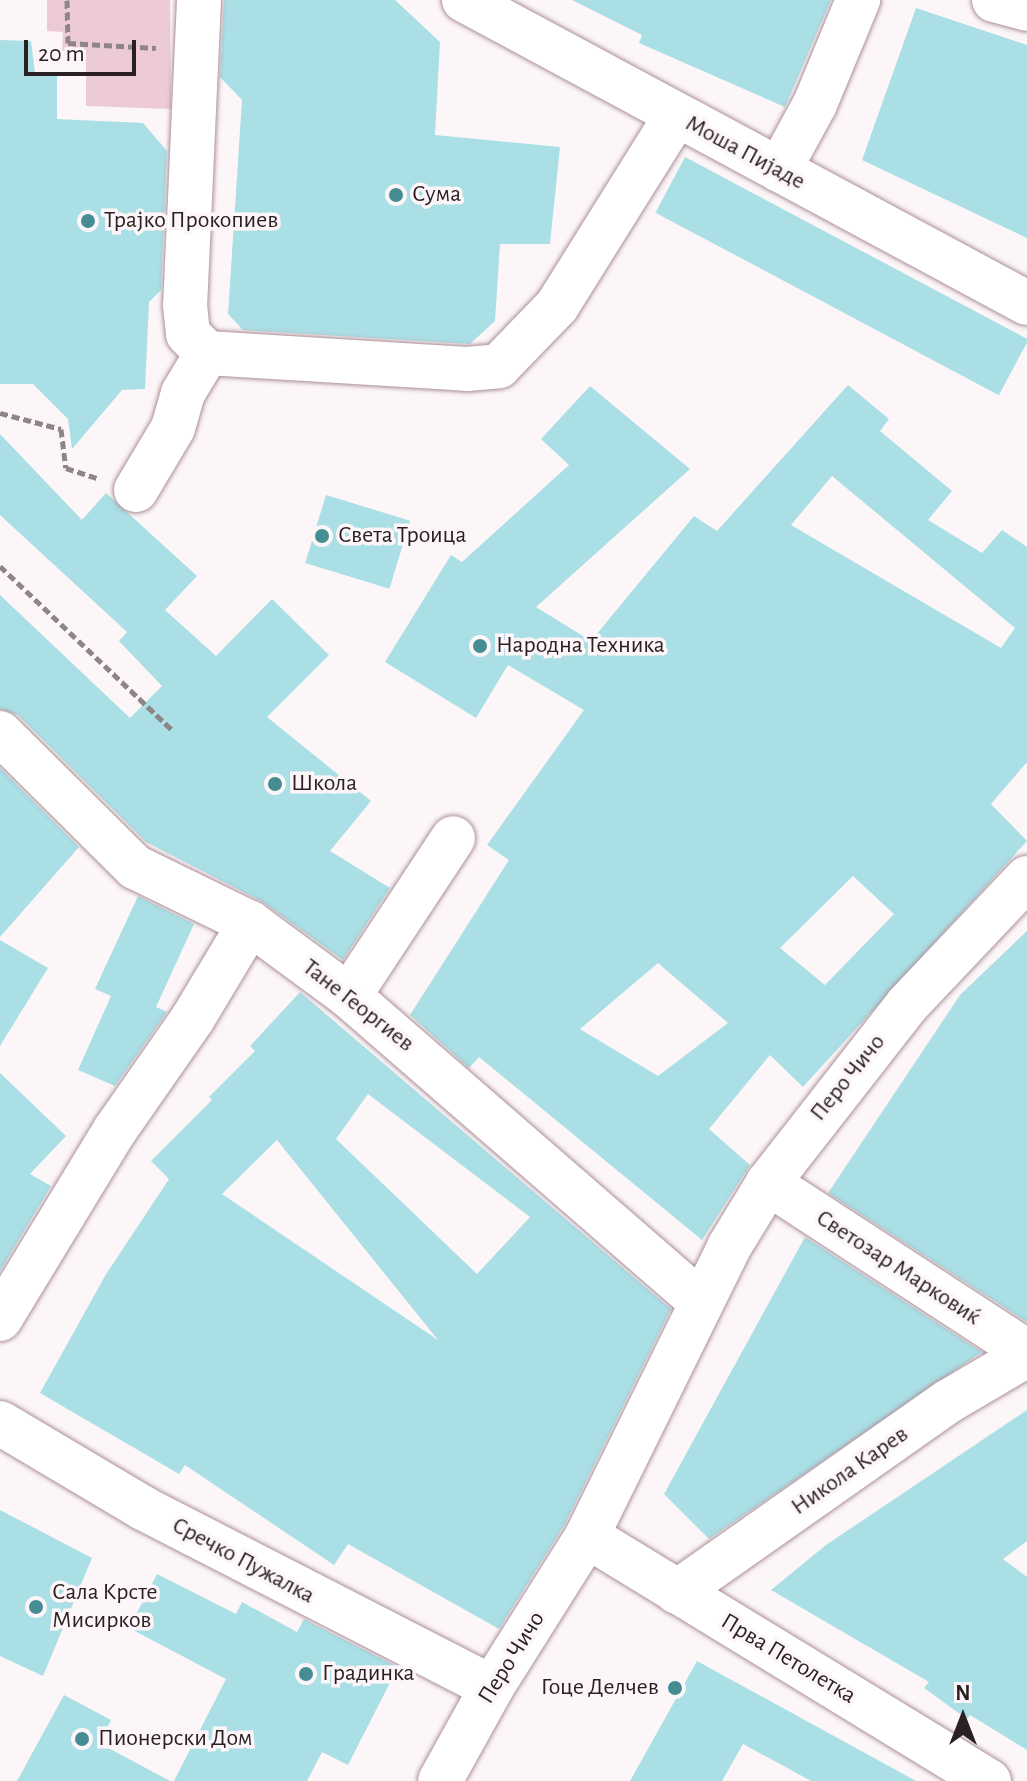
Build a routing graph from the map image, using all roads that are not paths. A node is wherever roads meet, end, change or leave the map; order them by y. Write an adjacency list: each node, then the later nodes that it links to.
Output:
1 (199, 0): 9 (street)
2 (464, 0): 6 (street, Моша Пијаде)
3 (858, 0): 7 (street)
4 (994, 0): 5 (street)
5 (1027, 9)
6 (675, 117): 7 (street, Моша Пијаде); 9 (street)
7 (779, 170): 8 (street, Моша Пијаде)
8 (1027, 303)
9 (207, 353): 10 (street)
10 (136, 490)
11 (0, 733): 14 (street, Тане Георгиев)
12 (453, 838): 15 (street)
13 (1027, 878): 16 (street, Перо Чичо)
14 (250, 923): 15 (street, Тане Георгиев); 18 (street)
15 (349, 996): 17 (street, Тане Георгиев)
16 (768, 1183): 17 (street, Перо Чичо); 19 (street, Светозар Марковиќ)
17 (701, 1302): 21 (street, Перо Чичо)
18 (0, 1319)
19 (1027, 1354): 22 (street, Никола Карев)
20 (0, 1423): 23 (street, Сречко Пужалка)
21 (587, 1536): 22 (street, Прва Петолетка); 23 (street, Перо Чичо)
22 (677, 1592): 25 (street, Прва Петолетка)
23 (492, 1687): 24 (street, Перо Чичо)
24 (440, 1781)
25 (989, 1781)

